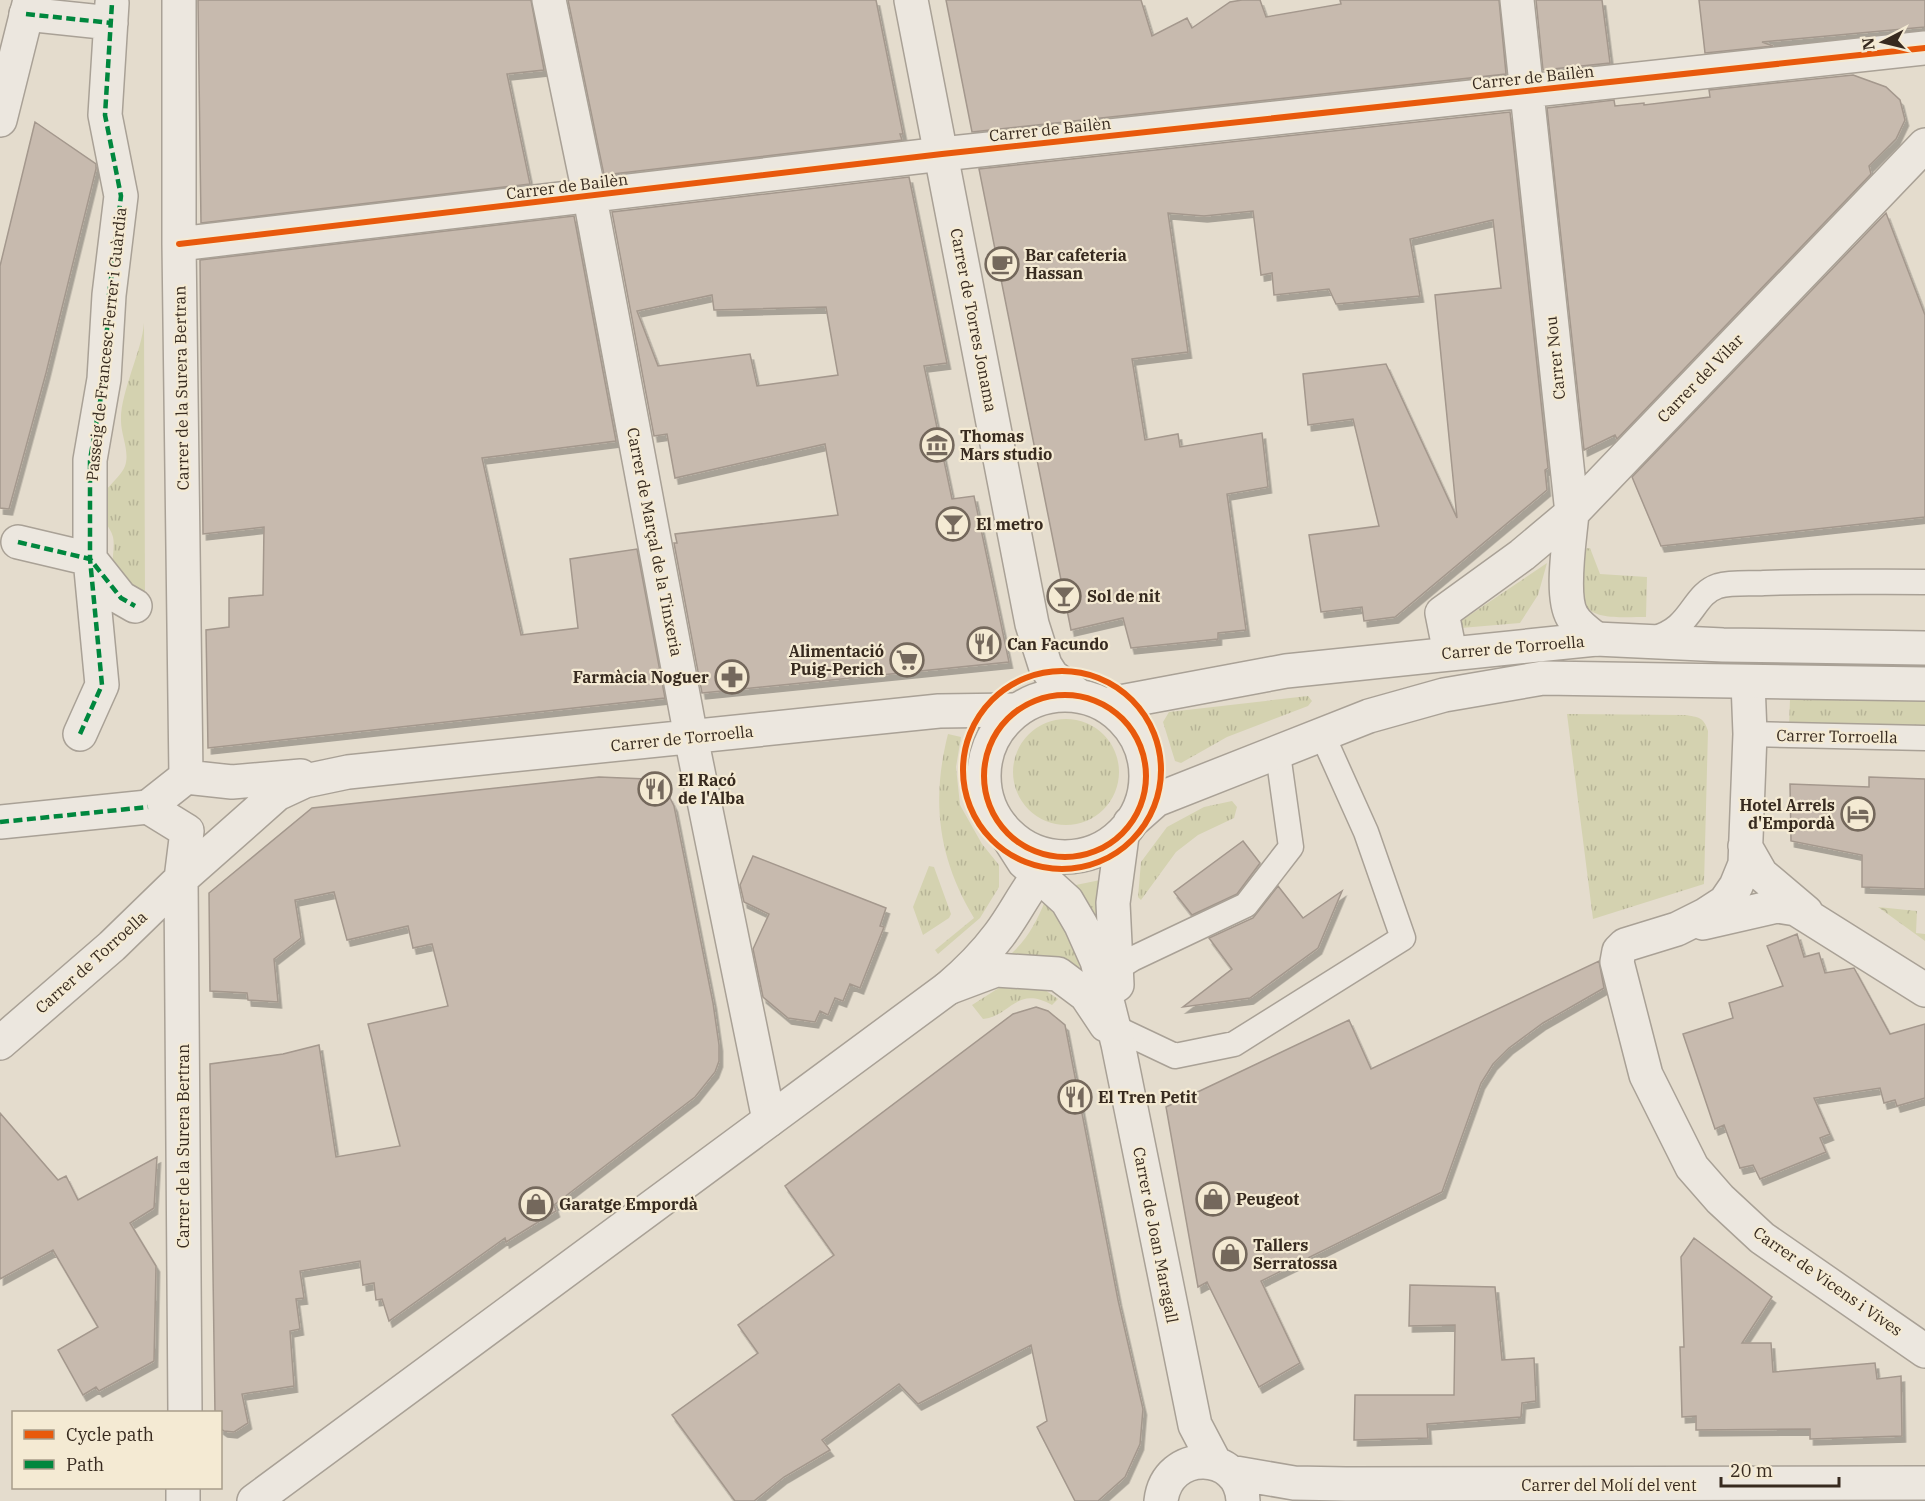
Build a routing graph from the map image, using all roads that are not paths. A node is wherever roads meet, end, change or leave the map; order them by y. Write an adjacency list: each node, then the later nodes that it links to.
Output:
1 (179, 0): 12 (street, Carrer de la Surera Bertran)
2 (549, 0): 11 (street, Carrer de Marçal de la Tinxeria)
3 (911, 0): 10 (street, Carrer de Torres Jonama)
4 (1516, 0): 7 (street, Carrer Nou)
5 (28, 7): 8 (street); 15 (street, Passeig de Francesc Ferrer i Guàrdia)
6 (1925, 48): 7 (street, Carrer de Bailèn)
7 (1527, 91): 10 (street, Carrer de Bailèn); 13 (street, Carrer Nou)
8 (0, 120)
9 (1925, 145): 13 (street, Carrer del Vilar)
10 (942, 154): 11 (street, Carrer de Bailèn); 22 (street, Carrer de Torres Jonama)
11 (590, 198): 12 (street, Carrer de Bailèn); 30 (street, Carrer de Marçal de la Tinxeria)
12 (179, 244): 34 (street, Carrer de la Surera Bertran)
13 (1572, 513): 18 (street); 21 (street)
14 (18, 542): 15 (street)
15 (90, 559): 17 (street); 27 (street, Passeig de Francesc Ferrer i Guàrdia)
16 (1925, 582): 19 (lane)
17 (135, 606)
18 (1596, 639): 19 (street, Carrer de Torroella); 21 (street, Carrer de Torroella)
19 (1643, 641): 20 (street, Carrer de Torroella)
20 (1925, 648)
21 (1450, 653): 25 (street, Carrer de Torroella)
22 (1045, 665): 25 (street, Carrer de Torres Jonama); 26 (street)
23 (1748, 682): 24 (street); 28 (street); 29 (street, Carrer de Vicens i Vives)
24 (1925, 684)
25 (1092, 700): 26 (street); 37 (street)
26 (1025, 705): 30 (street, Carrer de Torroella); 39 (street)
27 (80, 734)
28 (1322, 734): 32 (street); 46 (lane)
29 (1750, 734): 31 (lane, Carrer Torroella); 38 (street, Carrer de Vicens i Vives)
30 (691, 737): 33 (street, Carrer de Torroella); 48 (street, Carrer de Marçal de la Tinxeria)
31 (1925, 738)
32 (1278, 754): 37 (street); 43 (lane)
33 (348, 772): 34 (street, Carrer de Torroella); 40 (street, Carrer de Torroella)
34 (186, 777): 35 (street)
35 (148, 807): 36 (street); 40 (street)
36 (0, 822)
37 (1126, 829): 39 (street); 43 (street, Carrer de Joan Maragall)
38 (1745, 846): 41 (street); 42 (street, Carrer de Vicens i Vives)
39 (1046, 865): 44 (street); 46 (street, Carrer de Joan Maragall)
40 (181, 879): 47 (street, Carrer de Torroella); 50 (street, Carrer de la Surera Bertran)
41 (1820, 921): 42 (street); 45 (street)
42 (1677, 929): 49 (street, Carrer de Vicens i Vives)
43 (1116, 969): 46 (street, Carrer de Joan Maragall)
44 (959, 979): 46 (street); 48 (street)
45 (1925, 990)
46 (1118, 1036): 51 (street, Carrer de Joan Maragall)
47 (0, 1043)
48 (769, 1120): 57 (street)
49 (1925, 1351)
50 (184, 1411)
51 (1195, 1425): 52 (street, Carrer de Joan Maragall); 53 (street)
52 (1222, 1467): 53 (street, Carrer del Molí del vent); 54 (street, Carrer del Molí del vent); 59 (street, Carrer de Joan Maragall)
53 (1176, 1470): 58 (street)
54 (1294, 1483): 56 (street, Carrer del Molí del vent); 60 (street, Carrer del Molí del vent)
55 (1925, 1483): 56 (street, Carrer del Molí del vent)
56 (1854, 1493)
57 (254, 1501)
58 (1161, 1501)
59 (1243, 1501)
60 (1258, 1501)

